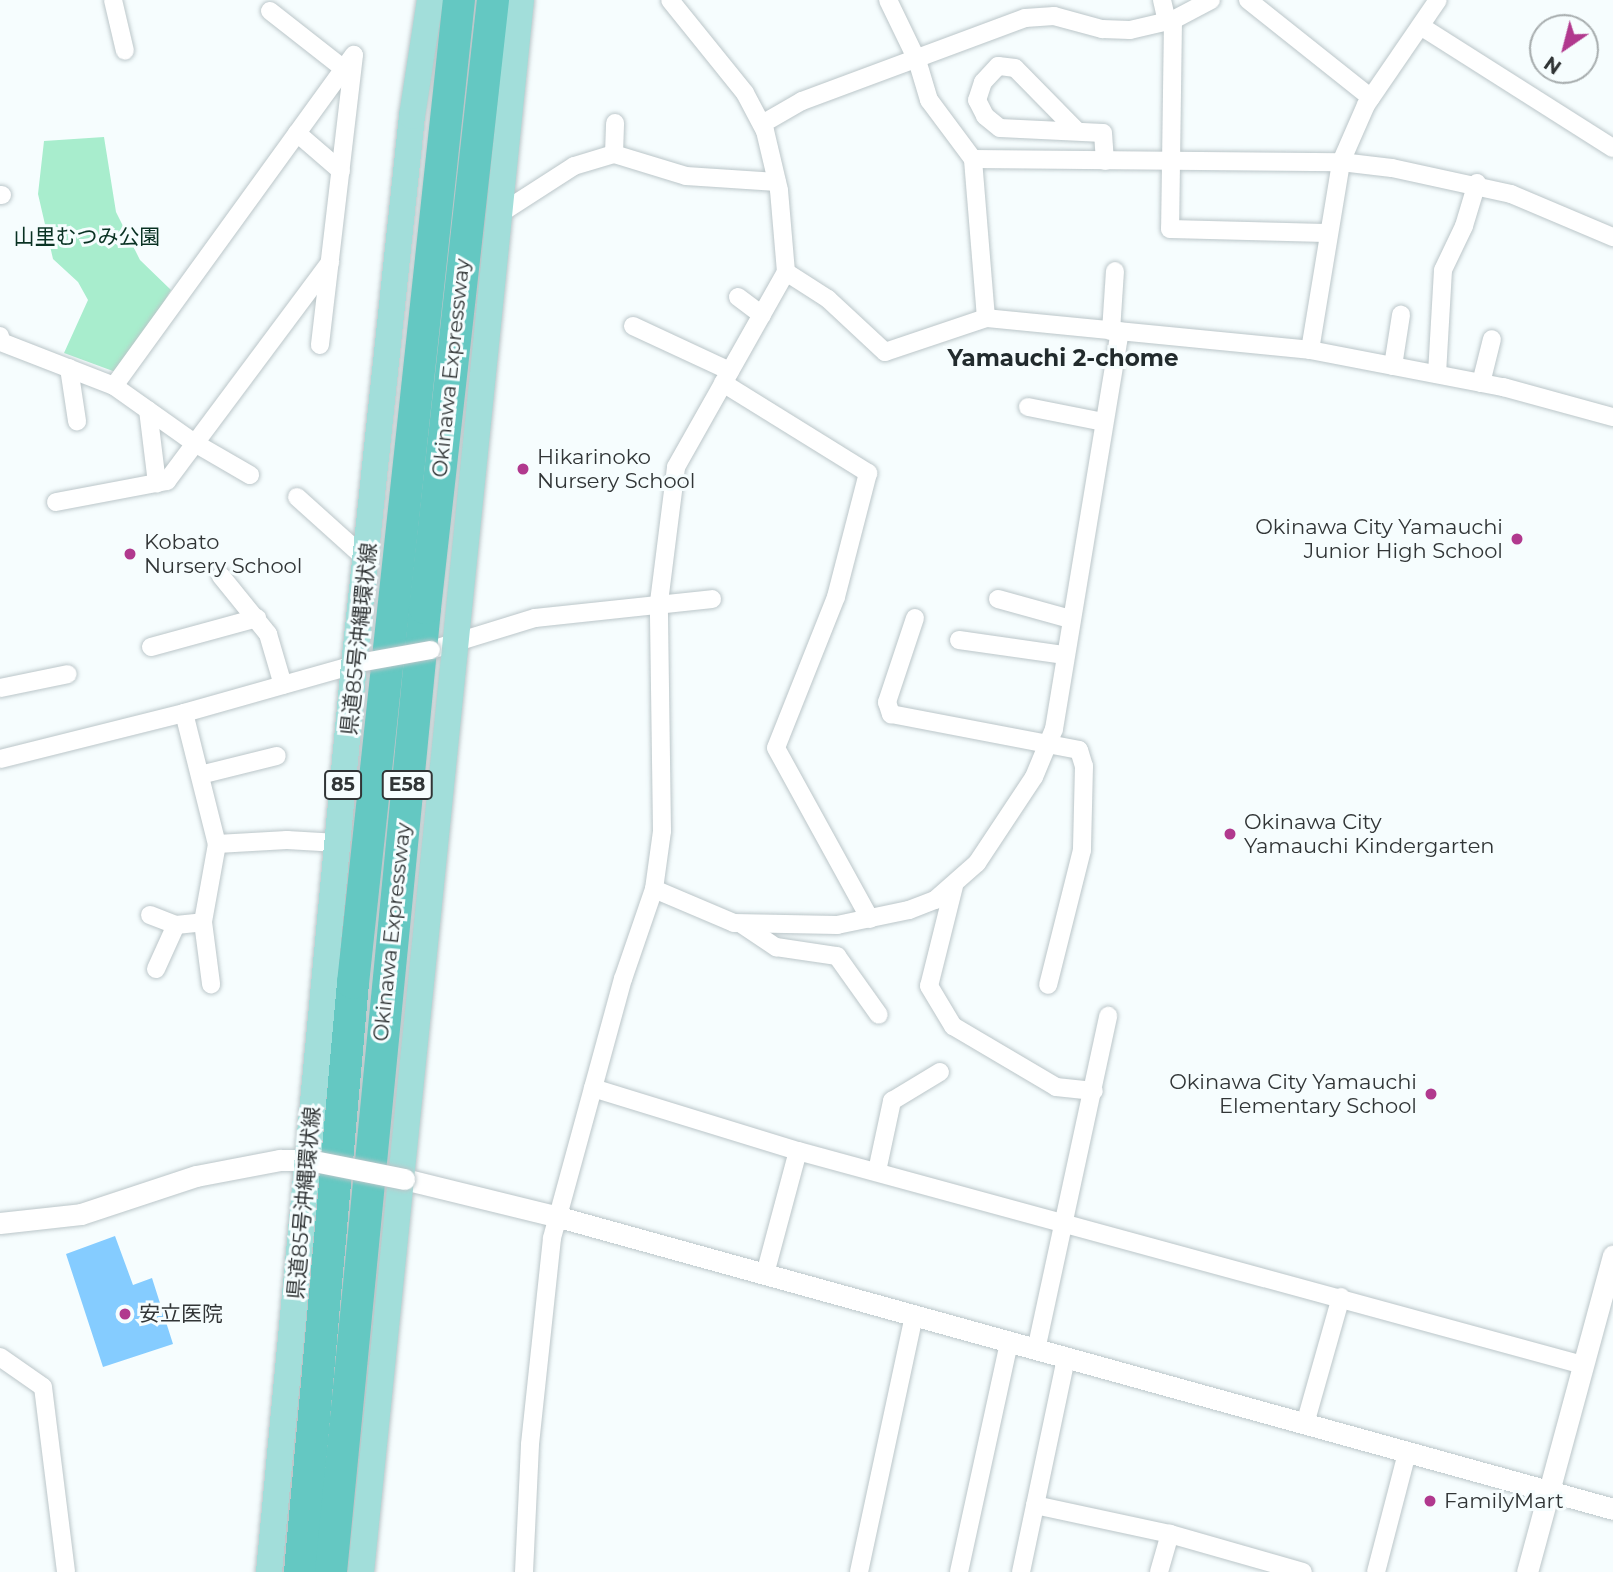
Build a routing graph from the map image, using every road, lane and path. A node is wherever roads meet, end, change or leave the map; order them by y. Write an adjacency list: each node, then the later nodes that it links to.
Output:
1 (113, 0): 15 (street)
2 (429, 0): 64 (main road, 県道85号沖縄環状線 / 85)
3 (459, 0): 127 (highway, Okinawa Expressway / E58)
4 (493, 0): 128 (highway, Okinawa Expressway / E58)
5 (522, 0): 32 (main road)
6 (670, 0): 20 (street)
7 (888, 0): 16 (street)
8 (1162, 0): 13 (street)
9 (1211, 0): 13 (street)
10 (1248, 0): 18 (street)
11 (1438, 0): 14 (street)
12 (270, 11): 17 (street)
13 (1170, 20): 16 (street); 27 (street)
14 (1422, 27): 18 (street); 23 (street)
15 (125, 51)
16 (917, 60): 20 (street); 25 (street)
17 (344, 69): 22 (street); 29 (street)
18 (1371, 98): 28 (street)
19 (615, 123): 24 (street)
20 (762, 124): 30 (street)
21 (1077, 131): 21 (street); 26 (street)
22 (297, 133): 29 (street); 53 (street)
23 (1613, 148)
24 (614, 153): 30 (street); 32 (street)
25 (973, 159): 26 (street); 41 (street)
26 (1105, 161): 27 (street)
27 (1169, 161): 28 (street); 33 (street)
28 (1341, 162): 31 (street); 33 (street)
29 (341, 172): 35 (street)
30 (777, 182): 37 (street)
31 (1477, 183): 34 (street); 50 (street)
32 (498, 215): 74 (main road)
33 (1326, 233): 47 (street)
34 (1613, 237)
35 (330, 262): 46 (street); 59 (street)
36 (1115, 271): 43 (street)
37 (786, 272): 39 (street); 41 (street)
38 (738, 297): 39 (street)
39 (762, 315): 51 (street)
40 (1401, 315): 48 (street)
41 (986, 318): 43 (street)
42 (633, 326): 51 (street)
43 (1115, 331): 47 (street); 58 (street)
44 (0, 337): 49 (street)
45 (1492, 339): 52 (street)
46 (320, 345)
47 (1310, 350): 48 (street)
48 (1393, 366): 50 (street)
49 (69, 368): 53 (street); 57 (street)
50 (1437, 374): 52 (street)
51 (727, 377): 68 (street); 90 (street)
52 (1481, 383): 56 (street)
53 (114, 386): 55 (street)
54 (1028, 407): 58 (street)
55 (148, 410): 59 (street); 61 (street)
56 (1613, 418)
57 (77, 421)
58 (1104, 422): 71 (street)
59 (193, 442): 60 (street); 61 (street)
60 (250, 475)
61 (157, 483): 63 (street)
62 (297, 497): 64 (street)
63 (56, 502)
64 (368, 561): 76 (main road, 県道85号沖縄環状線 / 85)
65 (221, 576): 69 (street)
66 (712, 598): 68 (street)
67 (998, 599): 71 (street)
68 (659, 602): 74 (street); 88 (street)
69 (257, 618): 73 (street); 78 (street)
70 (915, 618): 81 (street)
71 (1070, 619): 75 (street)
72 (959, 640): 75 (street)
73 (151, 647)
74 (444, 647): 76 (street, bridge); 105 (main road)
75 (1065, 655): 81 (street)
76 (359, 663): 78 (street); 85 (main road, 県道85号沖縄環状線 / 85)
77 (68, 674): 79 (street)
78 (283, 685): 80 (street)
79 (0, 688)
80 (184, 713): 83 (street); 84 (street)
81 (1049, 744): 87 (street); 96 (street)
82 (277, 756): 84 (street)
83 (0, 759)
84 (200, 775): 86 (street)
85 (338, 843): 86 (street); 103 (main road, 県道85号沖縄環状線 / 85)
86 (217, 844): 91 (street)
87 (954, 886): 90 (street); 101 (street)
88 (654, 889): 93 (street); 100 (street)
89 (150, 915): 92 (street)
90 (870, 919): 93 (street)
91 (203, 922): 92 (street); 95 (street)
92 (176, 925): 94 (street)
93 (743, 925): 97 (street)
94 (156, 969)
95 (211, 984)
96 (1048, 985)
97 (879, 1015)
98 (1108, 1016): 101 (street)
99 (940, 1072): 104 (street)
100 (593, 1088): 102 (street); 106 (street)
101 (1094, 1091): 108 (street)
102 (798, 1151): 104 (street); 110 (street)
103 (309, 1160): 105 (street, bridge); 107 (street); 126 (main road, 県道85号沖縄環状線 / 85)
104 (877, 1171): 108 (street)
105 (404, 1179): 106 (street); 129 (main road)
106 (559, 1217): 110 (street); 130 (street)
107 (0, 1223)
108 (1066, 1225): 111 (street); 114 (street)
109 (1613, 1255): 117 (street)
110 (765, 1274): 112 (street)
111 (1341, 1297): 117 (street); 118 (street)
112 (914, 1315): 113 (street); 131 (street)
113 (1009, 1342): 114 (street); 132 (street)
114 (1036, 1350): 116 (street)
115 (0, 1357): 125 (street)
116 (1066, 1358): 118 (street); 121 (street)
117 (1583, 1364): 120 (street)
118 (1305, 1424): 119 (street)
119 (1407, 1453): 120 (street); 136 (street)
120 (1549, 1491): 122 (street); 137 (street)
121 (1035, 1505): 123 (street); 133 (street)
122 (1613, 1509)
123 (1170, 1534): 124 (street); 134 (street)
124 (1267, 1567): 135 (street)
125 (66, 1572)
126 (269, 1572)
127 (300, 1572)
128 (331, 1572)
129 (361, 1572)
130 (524, 1572)
131 (859, 1572)
132 (959, 1572)
133 (1021, 1572)
134 (1159, 1572)
135 (1303, 1572)
136 (1376, 1572)
137 (1527, 1572)

